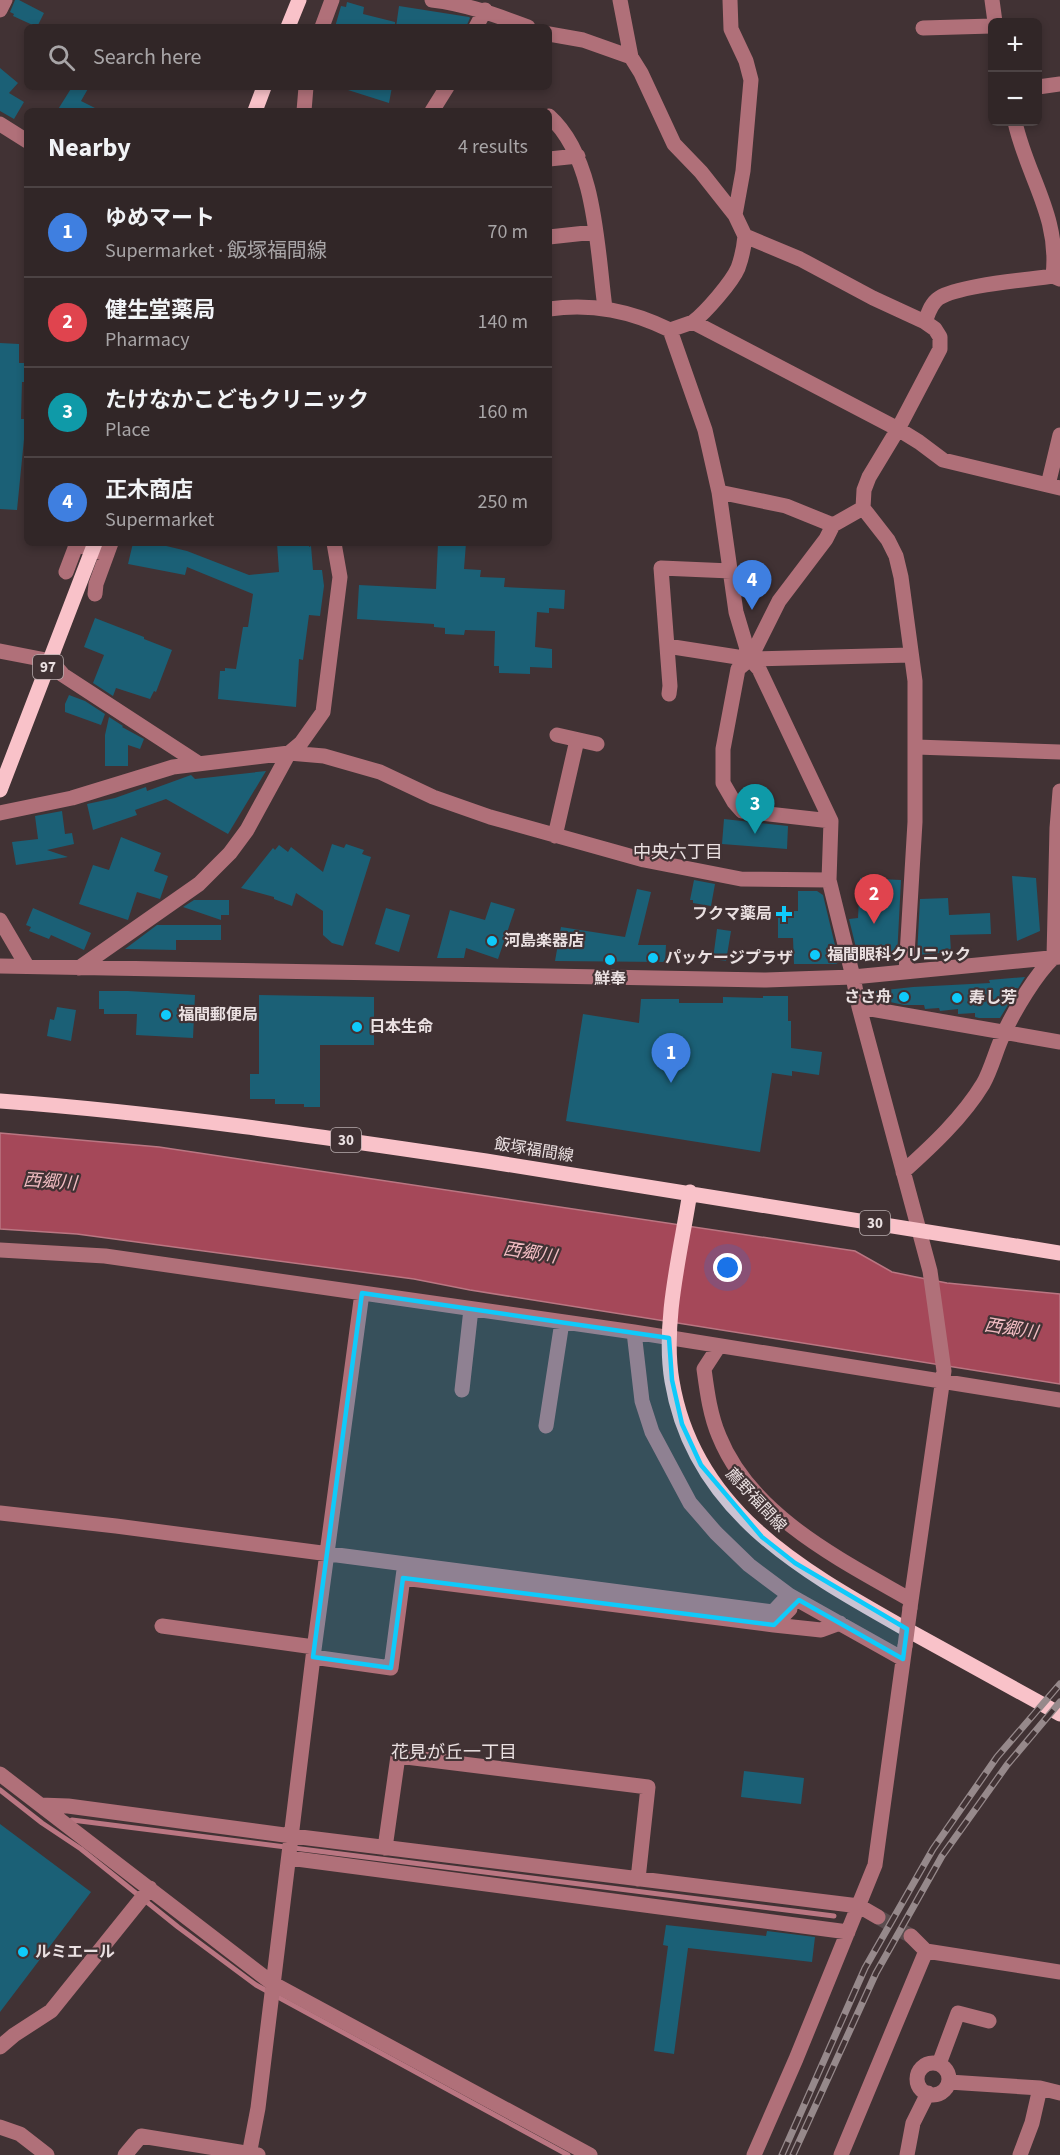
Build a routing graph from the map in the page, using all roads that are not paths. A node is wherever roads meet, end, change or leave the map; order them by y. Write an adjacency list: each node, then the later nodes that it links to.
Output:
1 (5, 0): 8 (street)
2 (298, 0): 11 (main road)
3 (332, 0): 12 (street)
4 (432, 0): 9 (street)
5 (620, 0): 18 (street)
6 (730, 0): 33 (street)
7 (992, 0): 10 (street)
8 (0, 10)
9 (485, 10): 13 (street); 14 (street)
10 (994, 18)
11 (289, 24)
12 (323, 24)
13 (478, 24)
14 (520, 24)
15 (988, 26): 16 (street)
16 (923, 28)
17 (552, 35): 18 (street)
18 (631, 57): 33 (street)
19 (1060, 84): 20 (street)
20 (1042, 86)
21 (263, 90): 24 (main road)
22 (306, 90): 25 (street)
23 (445, 90): 26 (street)
24 (256, 108)
25 (304, 108)
26 (434, 108)
27 (552, 119): 31 (street)
28 (0, 123): 30 (street)
29 (1016, 126): 37 (street)
30 (24, 139)
31 (578, 156): 32 (street); 34 (street)
32 (552, 159)
33 (735, 214): 35 (street)
34 (595, 232): 36 (street); 38 (street)
35 (745, 236): 40 (street); 41 (street)
36 (552, 237)
37 (1057, 277): 41 (street)
38 (605, 308): 39 (street); 42 (street)
39 (552, 309)
40 (693, 322): 42 (street); 43 (street)
41 (925, 322): 43 (street)
42 (670, 330): 46 (street)
43 (898, 429): 45 (street); 47 (street)
44 (1060, 435): 45 (street)
45 (1054, 487)
46 (719, 492): 48 (street); 54 (street)
47 (863, 508): 48 (street); 59 (street)
48 (832, 525): 60 (street)
49 (76, 546): 55 (street)
50 (93, 546): 53 (street)
51 (94, 546): 61 (main road, 97)
52 (335, 546): 68 (street)
53 (109, 549): 56 (street)
54 (731, 571): 57 (street); 60 (street)
55 (66, 572)
56 (95, 594)
57 (667, 646): 60 (street); 62 (street)
58 (0, 651): 61 (street)
59 (911, 655): 60 (street); 66 (street)
60 (750, 659): 73 (street); 73 (street)
61 (51, 661): 69 (street); 70 (main road, 97)
62 (669, 694)
63 (557, 735): 64 (street)
64 (577, 740): 65 (street); 74 (street)
65 (597, 744)
66 (916, 747): 67 (street); 81 (street)
67 (1060, 752)
68 (289, 753): 69 (street); 74 (street); 80 (street)
69 (198, 763): 72 (street)
70 (0, 790)
71 (1060, 791): 77 (street)
72 (0, 813)
73 (831, 821): 75 (street)
74 (555, 836): 75 (street)
75 (829, 880): 82 (street)
76 (0, 920): 79 (street)
77 (1057, 957): 81 (street); 84 (street)
78 (0, 966): 79 (street)
79 (27, 966): 80 (street)
80 (79, 968): 82 (street)
81 (906, 972): 82 (street)
82 (853, 977): 83 (street)
83 (859, 1007): 84 (street); 87 (street)
84 (1004, 1032): 85 (street); 87 (street)
85 (1060, 1042)
86 (0, 1101): 88 (main road, 飯塚福間線 / 30)
87 (903, 1172): 89 (street)
88 (690, 1192): 89 (main road, 飯塚福間線 / 30); 96 (main road, 薦野福間線)
89 (919, 1230): 91 (main road, 飯塚福間線 / 30); 98 (street)
90 (0, 1250): 92 (street)
91 (1060, 1254)
92 (362, 1293): 93 (street); 103 (street)
93 (471, 1309): 94 (street); 99 (street)
94 (562, 1322): 95 (street); 101 (street)
95 (634, 1332): 96 (street); 105 (street)
96 (669, 1338): 97 (street); 112 (main road, 薦野福間線)
97 (719, 1346): 98 (street); 106 (street)
98 (944, 1376): 100 (street); 106 (street)
99 (462, 1390)
100 (1060, 1400)
101 (546, 1426)
102 (0, 1513): 103 (street)
103 (328, 1554): 104 (street); 110 (street)
104 (404, 1571): 105 (street); 108 (street); 110 (street)
105 (794, 1597): 107 (street); 108 (street)
106 (910, 1604): 111 (street, bridge)
107 (840, 1623): 108 (street); 111 (street)
108 (774, 1625)
109 (162, 1626): 110 (street)
110 (314, 1652): 115 (street)
111 (904, 1653): 120 (street)
112 (1060, 1714)
113 (0, 1774): 114 (street)
114 (40, 1805): 115 (street); 119 (street)
115 (292, 1836): 116 (street); 117 (street)
116 (385, 1848): 118 (street); 118 (street)
117 (289, 1858): 122 (street); 126 (street)
118 (638, 1879): 120 (street)
119 (150, 1888): 126 (street); 128 (street)
120 (859, 1906): 121 (street); 122 (street)
121 (878, 1917)
122 (848, 1932): 139 (street)
123 (911, 1936): 124 (street)
124 (926, 1951): 125 (street); 140 (street)
125 (1060, 1972)
126 (272, 1983): 137 (street); 138 (street)
127 (989, 2020): 129 (street)
128 (0, 2047)
129 (939, 2064): 130 (street); 132 (street)
130 (949, 2082): 131 (street); 132 (street)
131 (1040, 2088): 133 (street); 142 (street)
132 (928, 2093): 141 (street)
133 (1060, 2093)
134 (0, 2127): 135 (street)
135 (47, 2155)
136 (125, 2155): 137 (street)
137 (252, 2155)
138 (590, 2155)
139 (754, 2155)
140 (841, 2155)
141 (907, 2155)
142 (1020, 2155)

